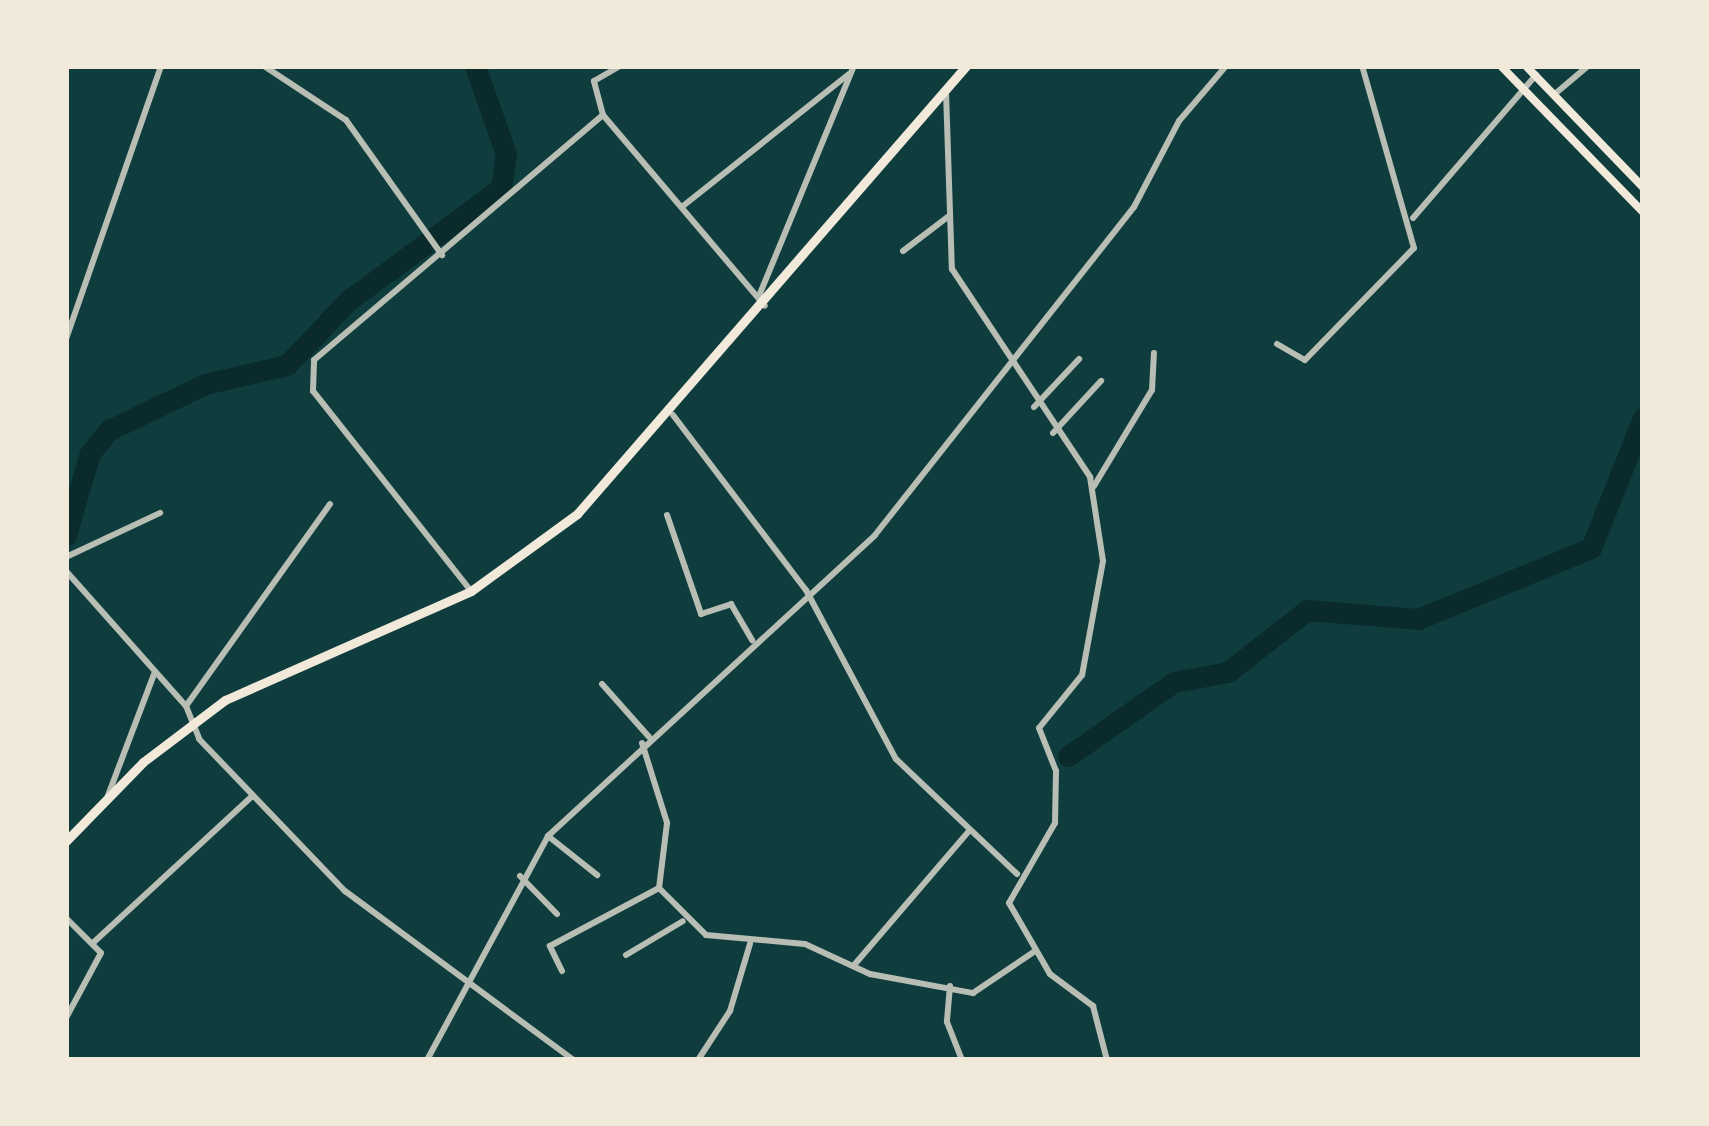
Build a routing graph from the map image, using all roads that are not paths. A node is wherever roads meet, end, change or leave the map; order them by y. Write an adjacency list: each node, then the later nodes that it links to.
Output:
1 (161, 66): 24 (street)
2 (264, 66): 22 (street)
3 (620, 66): 15 (street)
4 (1226, 66): 28 (street)
5 (1362, 66): 20 (street)
6 (1502, 66): 12 (main road)
7 (1526, 66): 11 (main road)
8 (1588, 66): 14 (street)
9 (963, 68): 13 (main road)
10 (853, 69): 17 (street); 23 (street)
11 (1536, 76): 12 (street); 14 (main road)
12 (1526, 88): 18 (main road); 20 (street)
13 (946, 92): 19 (street); 23 (main road)
14 (1556, 93): 16 (main road)
15 (603, 115): 17 (street); 22 (street)
16 (1643, 187)
17 (683, 206): 23 (street)
18 (1643, 212)
19 (949, 216): 21 (street); 28 (street)
20 (1414, 218): 26 (street)
21 (903, 251)
22 (442, 255): 41 (street)
23 (762, 301): 32 (main road)
24 (69, 325): 25 (street)
25 (66, 339)
26 (1276, 344)
27 (1154, 353): 34 (street)
28 (1010, 354): 31 (street); 40 (street)
29 (1078, 359): 31 (street)
30 (1101, 381): 33 (street)
31 (1034, 406): 33 (street)
32 (673, 415): 40 (street); 41 (main road)
33 (1053, 433): 34 (street)
34 (1092, 490): 53 (street)
35 (330, 504): 45 (street)
36 (160, 513): 38 (street)
37 (667, 515): 42 (street)
38 (66, 557)
39 (66, 572): 43 (street)
40 (806, 590): 42 (street); 50 (street)
41 (471, 591): 46 (main road)
42 (752, 640): 47 (street)
43 (154, 674): 45 (street); 49 (street)
44 (602, 684): 47 (street)
45 (186, 706): 46 (street)
46 (191, 724): 48 (street); 49 (main road)
47 (645, 740): 51 (street); 56 (street)
48 (252, 796): 60 (street); 66 (street)
49 (107, 798): 52 (main road)
50 (969, 831): 53 (street); 64 (street)
51 (548, 836): 54 (street); 55 (street)
52 (66, 841)
53 (1017, 874): 62 (street)
54 (597, 875)
55 (520, 876): 57 (street); 66 (street)
56 (659, 888): 59 (street); 65 (street)
57 (557, 914)
58 (66, 918): 60 (street)
59 (683, 921): 61 (street); 63 (street)
60 (94, 942): 68 (street)
61 (751, 943): 64 (street); 71 (street)
62 (1035, 951): 67 (street); 73 (street)
63 (626, 955)
64 (854, 964): 67 (street)
65 (562, 971)
66 (468, 982): 69 (street); 70 (street)
67 (950, 986): 72 (street)
68 (66, 1018)
69 (427, 1060)
70 (573, 1060)
71 (698, 1060)
72 (962, 1060)
73 (1106, 1060)

